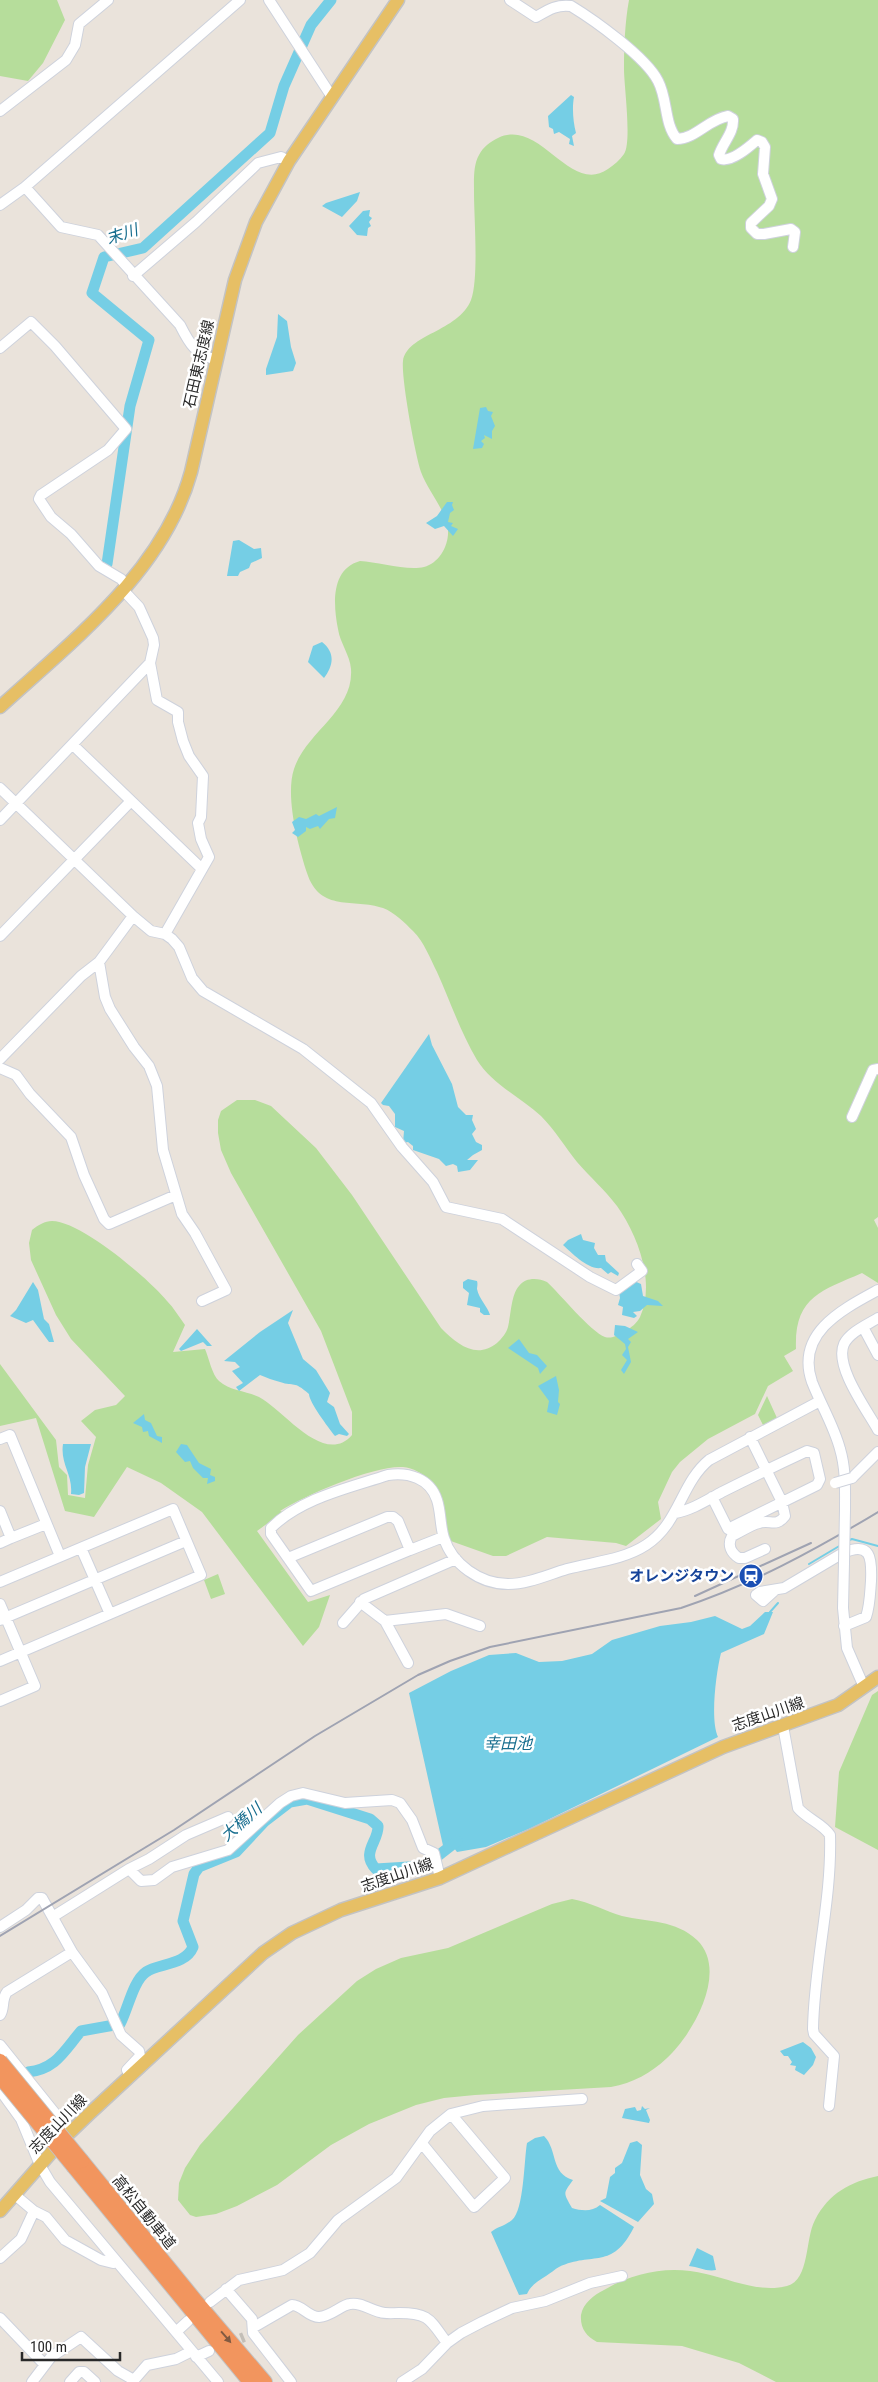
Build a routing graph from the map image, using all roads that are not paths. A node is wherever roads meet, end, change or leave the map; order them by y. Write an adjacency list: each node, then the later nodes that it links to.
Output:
1 (108, 0): 7 (street)
2 (240, 0): 9 (street)
3 (269, 0): 6 (street)
4 (398, 0): 6 (main road, 石田東志度線)
5 (510, 0): 11 (street)
6 (332, 96): 8 (main road, 石田東志度線)
7 (0, 111)
8 (289, 161): 12 (street); 14 (main road, 石田東志度線)
9 (25, 187): 10 (street); 12 (street)
10 (2, 200)
11 (793, 247)
12 (133, 276): 14 (street)
13 (0, 348): 15 (street)
14 (216, 360): 15 (main road, 石田東志度線)
15 (124, 587): 16 (street); 17 (main road, 石田東志度線)
16 (150, 664): 18 (street); 24 (street)
17 (0, 707)
18 (73, 745): 20 (street); 21 (street)
19 (0, 788): 21 (street)
20 (131, 801): 23 (street); 24 (street)
21 (16, 803): 22 (street); 23 (street)
22 (0, 820)
23 (74, 859): 25 (street); 27 (street)
24 (202, 869): 26 (street)
25 (133, 916): 26 (street); 28 (street)
26 (165, 934): 34 (street)
27 (0, 936)
28 (99, 962): 29 (street); 33 (street)
29 (0, 1059)
30 (0, 1068): 33 (street)
31 (878, 1069): 32 (street)
32 (852, 1117)
33 (176, 1195): 36 (street)
34 (637, 1264)
35 (878, 1290): 40 (street)
36 (202, 1301)
37 (878, 1318): 38 (street)
38 (863, 1327): 39 (street); 41 (street)
39 (878, 1355)
40 (820, 1401): 42 (street); 72 (street, bridge)
41 (878, 1430)
42 (750, 1437): 45 (street); 50 (street)
43 (0, 1439): 51 (street)
44 (878, 1452): 46 (street, bridge)
45 (767, 1470): 46 (street); 47 (street); 48 (street)
46 (820, 1483): 48 (street)
47 (712, 1497): 48 (street); 50 (street)
48 (782, 1502): 57 (street)
49 (0, 1511): 53 (street)
50 (675, 1513): 61 (street)
51 (46, 1524): 53 (street); 59 (street)
52 (443, 1537): 58 (street); 60 (street); 61 (street)
53 (11, 1538): 55 (street)
54 (186, 1541): 56 (street); 62 (street); 67 (street)
55 (0, 1543)
56 (81, 1548): 59 (street); 62 (street)
57 (765, 1549)
58 (410, 1550): 60 (street); 60 (street)
59 (60, 1556): 63 (street)
60 (288, 1558)
61 (456, 1559): 65 (street)
62 (95, 1580): 67 (street); 68 (street)
63 (0, 1582)
64 (774, 1591): 72 (street)
65 (360, 1602): 69 (street); 70 (street)
66 (0, 1604): 68 (street)
67 (110, 1614): 73 (street)
68 (3, 1619): 73 (street)
69 (385, 1621): 71 (street); 75 (street)
70 (343, 1623)
71 (480, 1626)
72 (844, 1626): 77 (street)
73 (21, 1652): 74 (street); 78 (street)
74 (0, 1661)
75 (408, 1663)
76 (878, 1677): 77 (main road, 志度山川線)
77 (864, 1687): 79 (main road, 志度山川線)
78 (0, 1701)
79 (782, 1726): 82 (main road, 志度山川線); 93 (street)
80 (228, 1817): 81 (street)
81 (129, 1869): 82 (street); 83 (street)
82 (440, 1878): 89 (main road, 志度山川線)
83 (54, 1916): 84 (street); 85 (street)
84 (0, 1927)
85 (72, 1952): 86 (street); 89 (street)
86 (0, 2015)
87 (0, 2045): 95 (street)
88 (0, 2061): 98 (highway, 高松自動車道, bridge)
89 (130, 2076): 95 (main road, 志度山川線)
90 (0, 2077): 98 (highway, 高松自動車道, bridge)
91 (0, 2090): 97 (street)
92 (582, 2099): 94 (street)
93 (829, 2106)
94 (451, 2114): 96 (street); 96 (street)
95 (70, 2132): 97 (main road, 志度山川線)
96 (420, 2144): 105 (street)
97 (40, 2164): 99 (main road, 志度山川線); 103 (street)
98 (78, 2164): 119 (highway, 高松自動車道); 120 (highway, 高松自動車道, one-way to 120)
99 (15, 2195): 100 (main road, 志度山川線); 101 (street)
100 (0, 2211)
101 (34, 2211): 102 (street); 103 (street)
102 (0, 2258)
103 (116, 2261): 109 (street)
104 (622, 2276): 111 (street)
105 (226, 2289): 106 (street); 110 (street)
106 (210, 2302)
107 (0, 2318): 114 (street)
108 (188, 2321): 109 (street)
109 (176, 2332): 113 (street)
110 (251, 2332): 111 (street); 121 (street)
111 (447, 2343): 122 (street)
112 (209, 2351): 113 (street)
113 (194, 2354): 114 (street); 118 (street)
114 (45, 2365): 115 (street)
115 (32, 2382)
116 (70, 2382): 117 (street)
117 (95, 2382)
118 (218, 2382)
119 (250, 2382)
120 (265, 2382)
121 (290, 2382)
122 (402, 2382)

